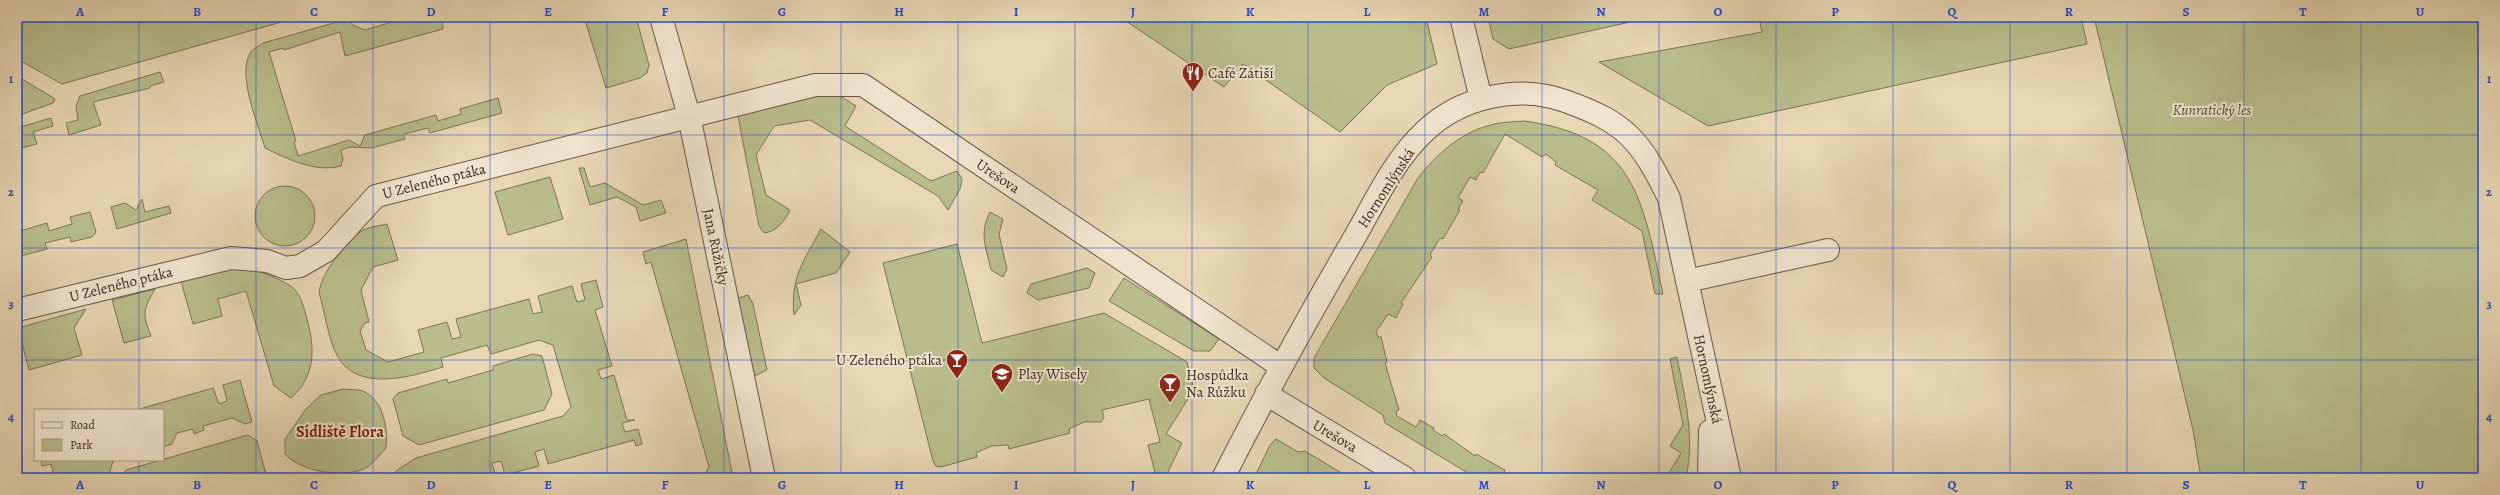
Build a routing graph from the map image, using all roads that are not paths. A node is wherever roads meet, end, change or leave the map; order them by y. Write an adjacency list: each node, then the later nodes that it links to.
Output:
1 (661, 17): 4 (street, Jana Růžičky)
2 (1461, 17): 3 (street)
3 (1481, 98): 6 (street, Hornomlýnská); 8 (street, Hornomlýnská)
4 (689, 116): 7 (street, U Zeleného ptáka); 8 (street, Urešova); 11 (street, Jana Růžičky)
5 (1828, 250): 6 (street)
6 (1687, 281): 9 (street, Hornomlýnská)
7 (17, 310)
8 (1280, 366): 10 (street, Hornomlýnská)
9 (1711, 392): 14 (street); 15 (street, Hornomlýnská)
10 (1266, 394): 12 (street, Hornomlýnská); 13 (street, Urešova)
11 (764, 478)
12 (1223, 478)
13 (1405, 478)
14 (1709, 478)
15 (1730, 478)

